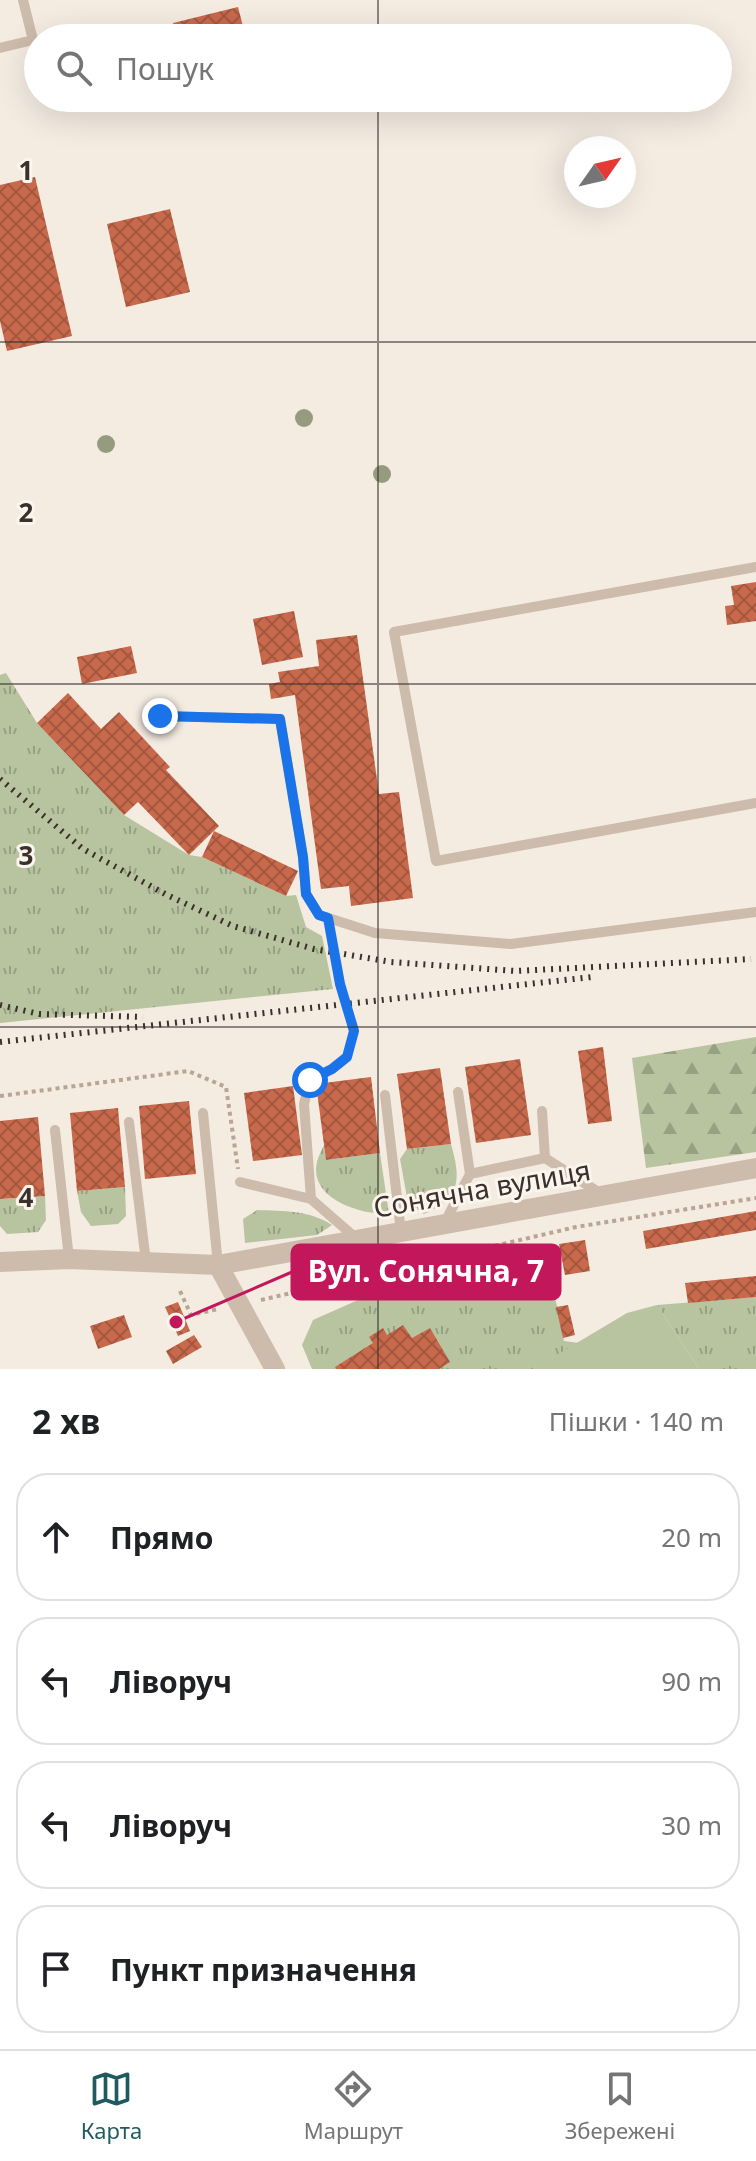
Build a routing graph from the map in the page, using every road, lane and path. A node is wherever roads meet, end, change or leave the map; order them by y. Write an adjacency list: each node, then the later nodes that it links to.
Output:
1 (23, 0): 2 (lane)
2 (29, 24)
3 (24, 42): 4 (lane)
4 (0, 48)
5 (756, 567): 7 (lane)
6 (160, 716): 9 (lane)
7 (756, 803)
8 (756, 912): 9 (lane)
9 (328, 918): 10 (path)
10 (310, 1080): 24 (lane)
11 (458, 1092): 20 (lane)
12 (385, 1095): 26 (lane)
13 (0, 1096): 21 (path)
14 (542, 1111): 18 (lane)
15 (203, 1113): 31 (lane)
16 (129, 1122): 30 (lane)
17 (55, 1130): 28 (lane)
18 (545, 1158): 20 (lane); 22 (lane)
19 (756, 1168): 22 (street, Сонячна вулиця)
20 (470, 1174): 25 (lane)
21 (240, 1182): 24 (lane)
22 (604, 1196): 25 (street, Сонячна вулиця)
23 (756, 1198): 33 (path)
24 (311, 1199): 27 (lane)
25 (444, 1224): 26 (street, Сонячна вулиця)
26 (401, 1232): 27 (street, Сонячна вулиця)
27 (357, 1239): 31 (street, Сонячна вулиця)
28 (69, 1259): 29 (street, Сонячна вулиця); 30 (street, Сонячна вулиця)
29 (0, 1262)
30 (146, 1262): 31 (street, Сонячна вулиця)
31 (218, 1265): 33 (street)
32 (180, 1291): 33 (path)
33 (240, 1305): 34 (street)
34 (275, 1369)

